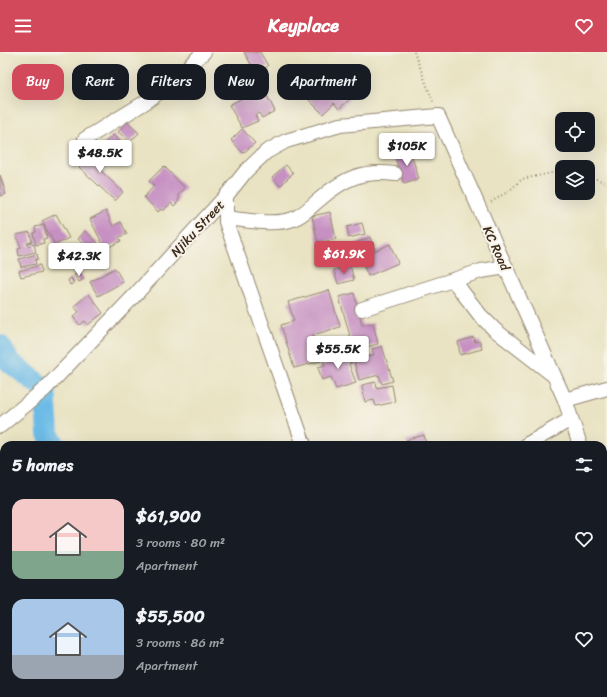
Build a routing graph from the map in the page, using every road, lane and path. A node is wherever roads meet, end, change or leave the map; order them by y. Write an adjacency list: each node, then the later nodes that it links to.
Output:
1 (204, 52): 4 (street)
2 (414, 52): 3 (path)
3 (438, 116): 9 (street, Njiku Street); 10 (street, KC Road)
4 (85, 139)
5 (555, 172): 10 (path)
6 (395, 174): 11 (street)
7 (595, 179): 8 (path)
8 (607, 184)
9 (226, 196): 11 (street); 19 (street, Njiku Street)
10 (480, 209): 12 (street, KC Road)
11 (226, 218): 20 (street)
12 (506, 267): 13 (street); 15 (street, KC Road)
13 (453, 280): 14 (street); 15 (street)
14 (362, 309)
15 (554, 375): 17 (street, KC Road)
16 (607, 388): 17 (street)
17 (565, 400): 18 (street, KC Road)
18 (571, 419): 21 (street); 22 (street, KC Road)
19 (0, 426)
20 (303, 441)
21 (533, 441)
22 (579, 441)

